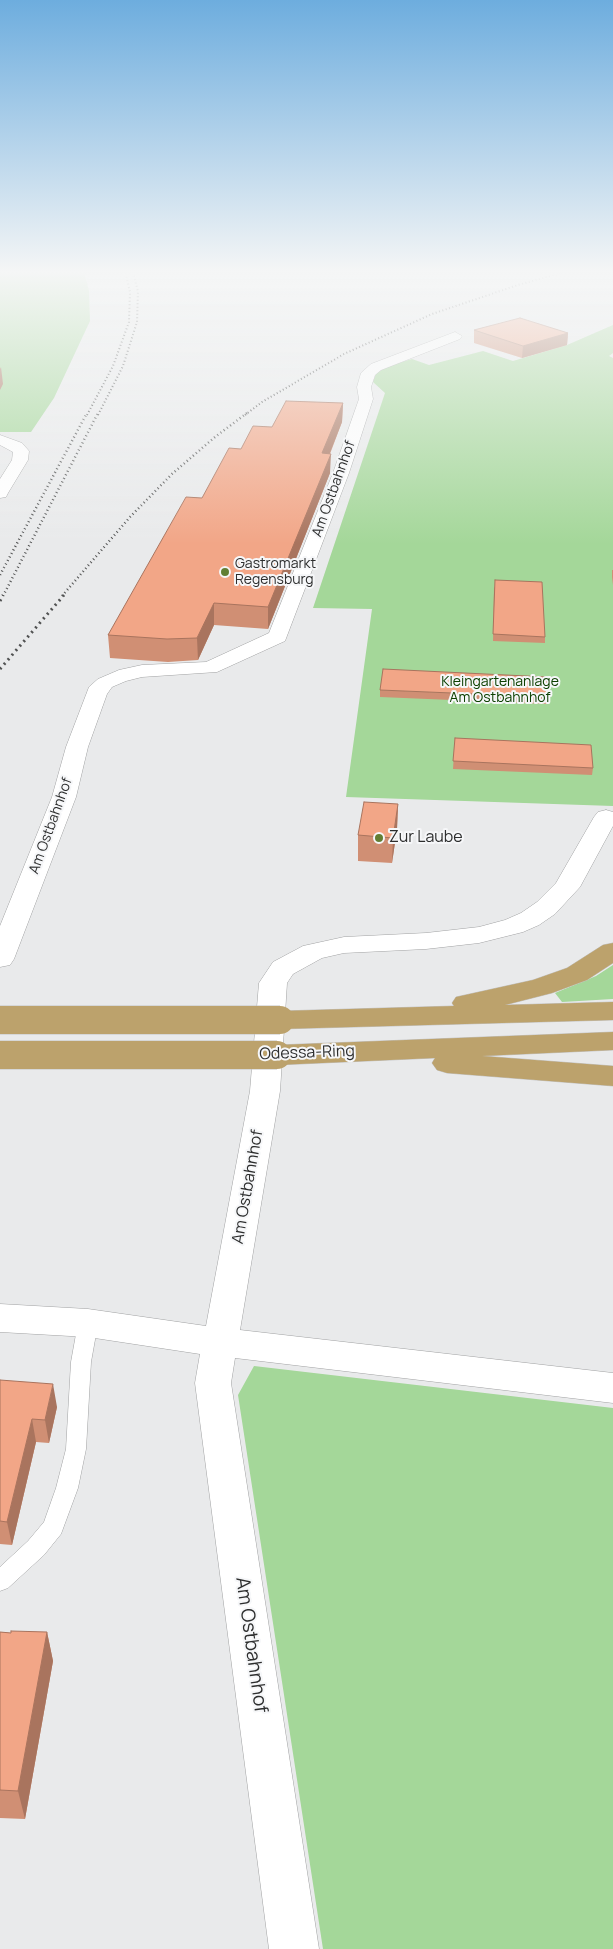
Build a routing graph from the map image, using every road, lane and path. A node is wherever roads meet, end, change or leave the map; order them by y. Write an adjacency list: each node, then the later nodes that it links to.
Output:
1 (389, 362): 6 (street, Am Ostbahnhof)
2 (0, 440): 3 (street)
3 (0, 494)
4 (606, 817): 16 (street, Am Ostbahnhof)
5 (613, 951): 9 (highway)
6 (0, 959)
7 (613, 1011): 9 (highway, Odessa-Ring)
8 (0, 1020): 9 (highway, Odessa-Ring, bridge)
9 (323, 1020)
10 (613, 1041): 11 (highway, Odessa-Ring)
11 (328, 1052): 12 (highway, Odessa-Ring, bridge); 13 (highway)
12 (0, 1055)
13 (613, 1076)
14 (0, 1318): 15 (street)
15 (88, 1323): 16 (street); 18 (lane)
16 (220, 1342): 17 (street); 19 (street, Am Ostbahnhof)
17 (613, 1388)
18 (0, 1581)
19 (294, 1949)

